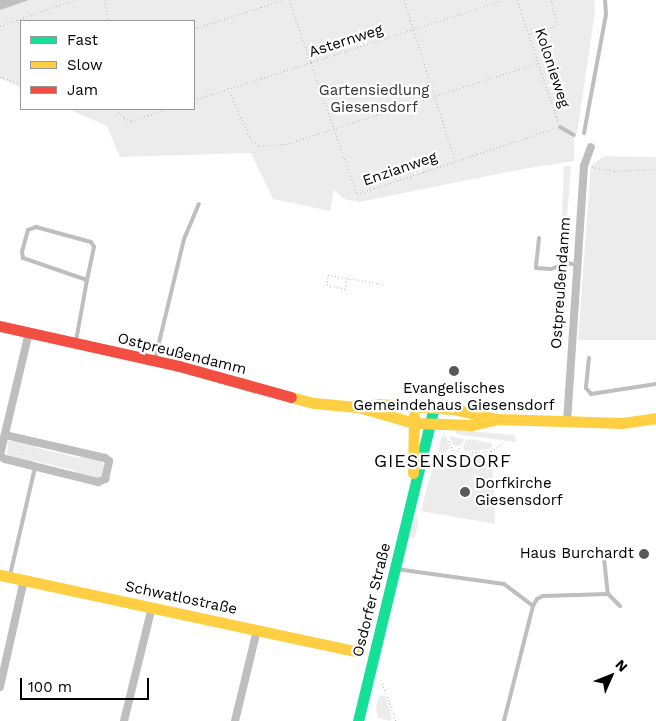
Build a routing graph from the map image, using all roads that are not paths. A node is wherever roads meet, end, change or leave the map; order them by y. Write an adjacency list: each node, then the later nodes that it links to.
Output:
1 (605, 0): 3 (lane)
2 (560, 127): 4 (lane, Kolonieweg)
3 (584, 133)
4 (574, 135)
5 (591, 147): 8 (street, Ostpreußendamm)
6 (199, 204): 14 (lane)
7 (539, 238): 8 (lane)
8 (577, 265): 21 (street, Ostpreußendamm)
9 (87, 280): 9 (lane); 12 (lane)
10 (0, 326): 11 (main road, Ostpreußendamm)
11 (29, 332): 12 (main road, Ostpreußendamm); 24 (street)
12 (75, 343): 14 (main road, Ostpreußendamm)
13 (589, 358): 15 (lane)
14 (155, 361): 16 (main road, Ostpreußendamm)
15 (656, 384)
16 (357, 407): 17 (main road, Ostpreußendamm); 22 (main road, Ostpreußendamm)
17 (415, 407): 18 (main road, Ostpreußendamm); 22 (main road, Osdorfer Straße)
18 (434, 408): 20 (main road, Ostpreußendamm); 23 (main road, Osdorfer Straße)
19 (656, 418): 21 (main road, Ostpreußendamm)
20 (496, 419): 21 (main road, Ostpreußendamm); 23 (main road, Ostpreußendamm)
21 (567, 422)
22 (414, 423): 23 (main road, Ostpreußendamm); 27 (main road, Osdorfer Straße)
23 (432, 423): 27 (main road, Osdorfer Straße)
24 (5, 435): 25 (street); 25 (street)
25 (0, 455)
26 (34, 472): 30 (lane)
27 (413, 485): 29 (main road, Osdorfer Straße)
28 (604, 558): 32 (lane)
29 (396, 569): 33 (lane); 39 (main road, Osdorfer Straße)
30 (5, 576): 31 (main road, Schwatlostraße)
31 (24, 580): 35 (main road, Schwatlostraße); 38 (street)
32 (608, 594): 33 (lane); 34 (lane)
33 (533, 606): 42 (lane)
34 (620, 606)
35 (152, 608): 36 (main road, Schwatlostraße); 40 (street)
36 (257, 630): 37 (main road, Schwatlostraße); 41 (street)
37 (355, 651)
38 (0, 687)
39 (361, 720)
40 (124, 721)
41 (235, 721)
42 (504, 721)

